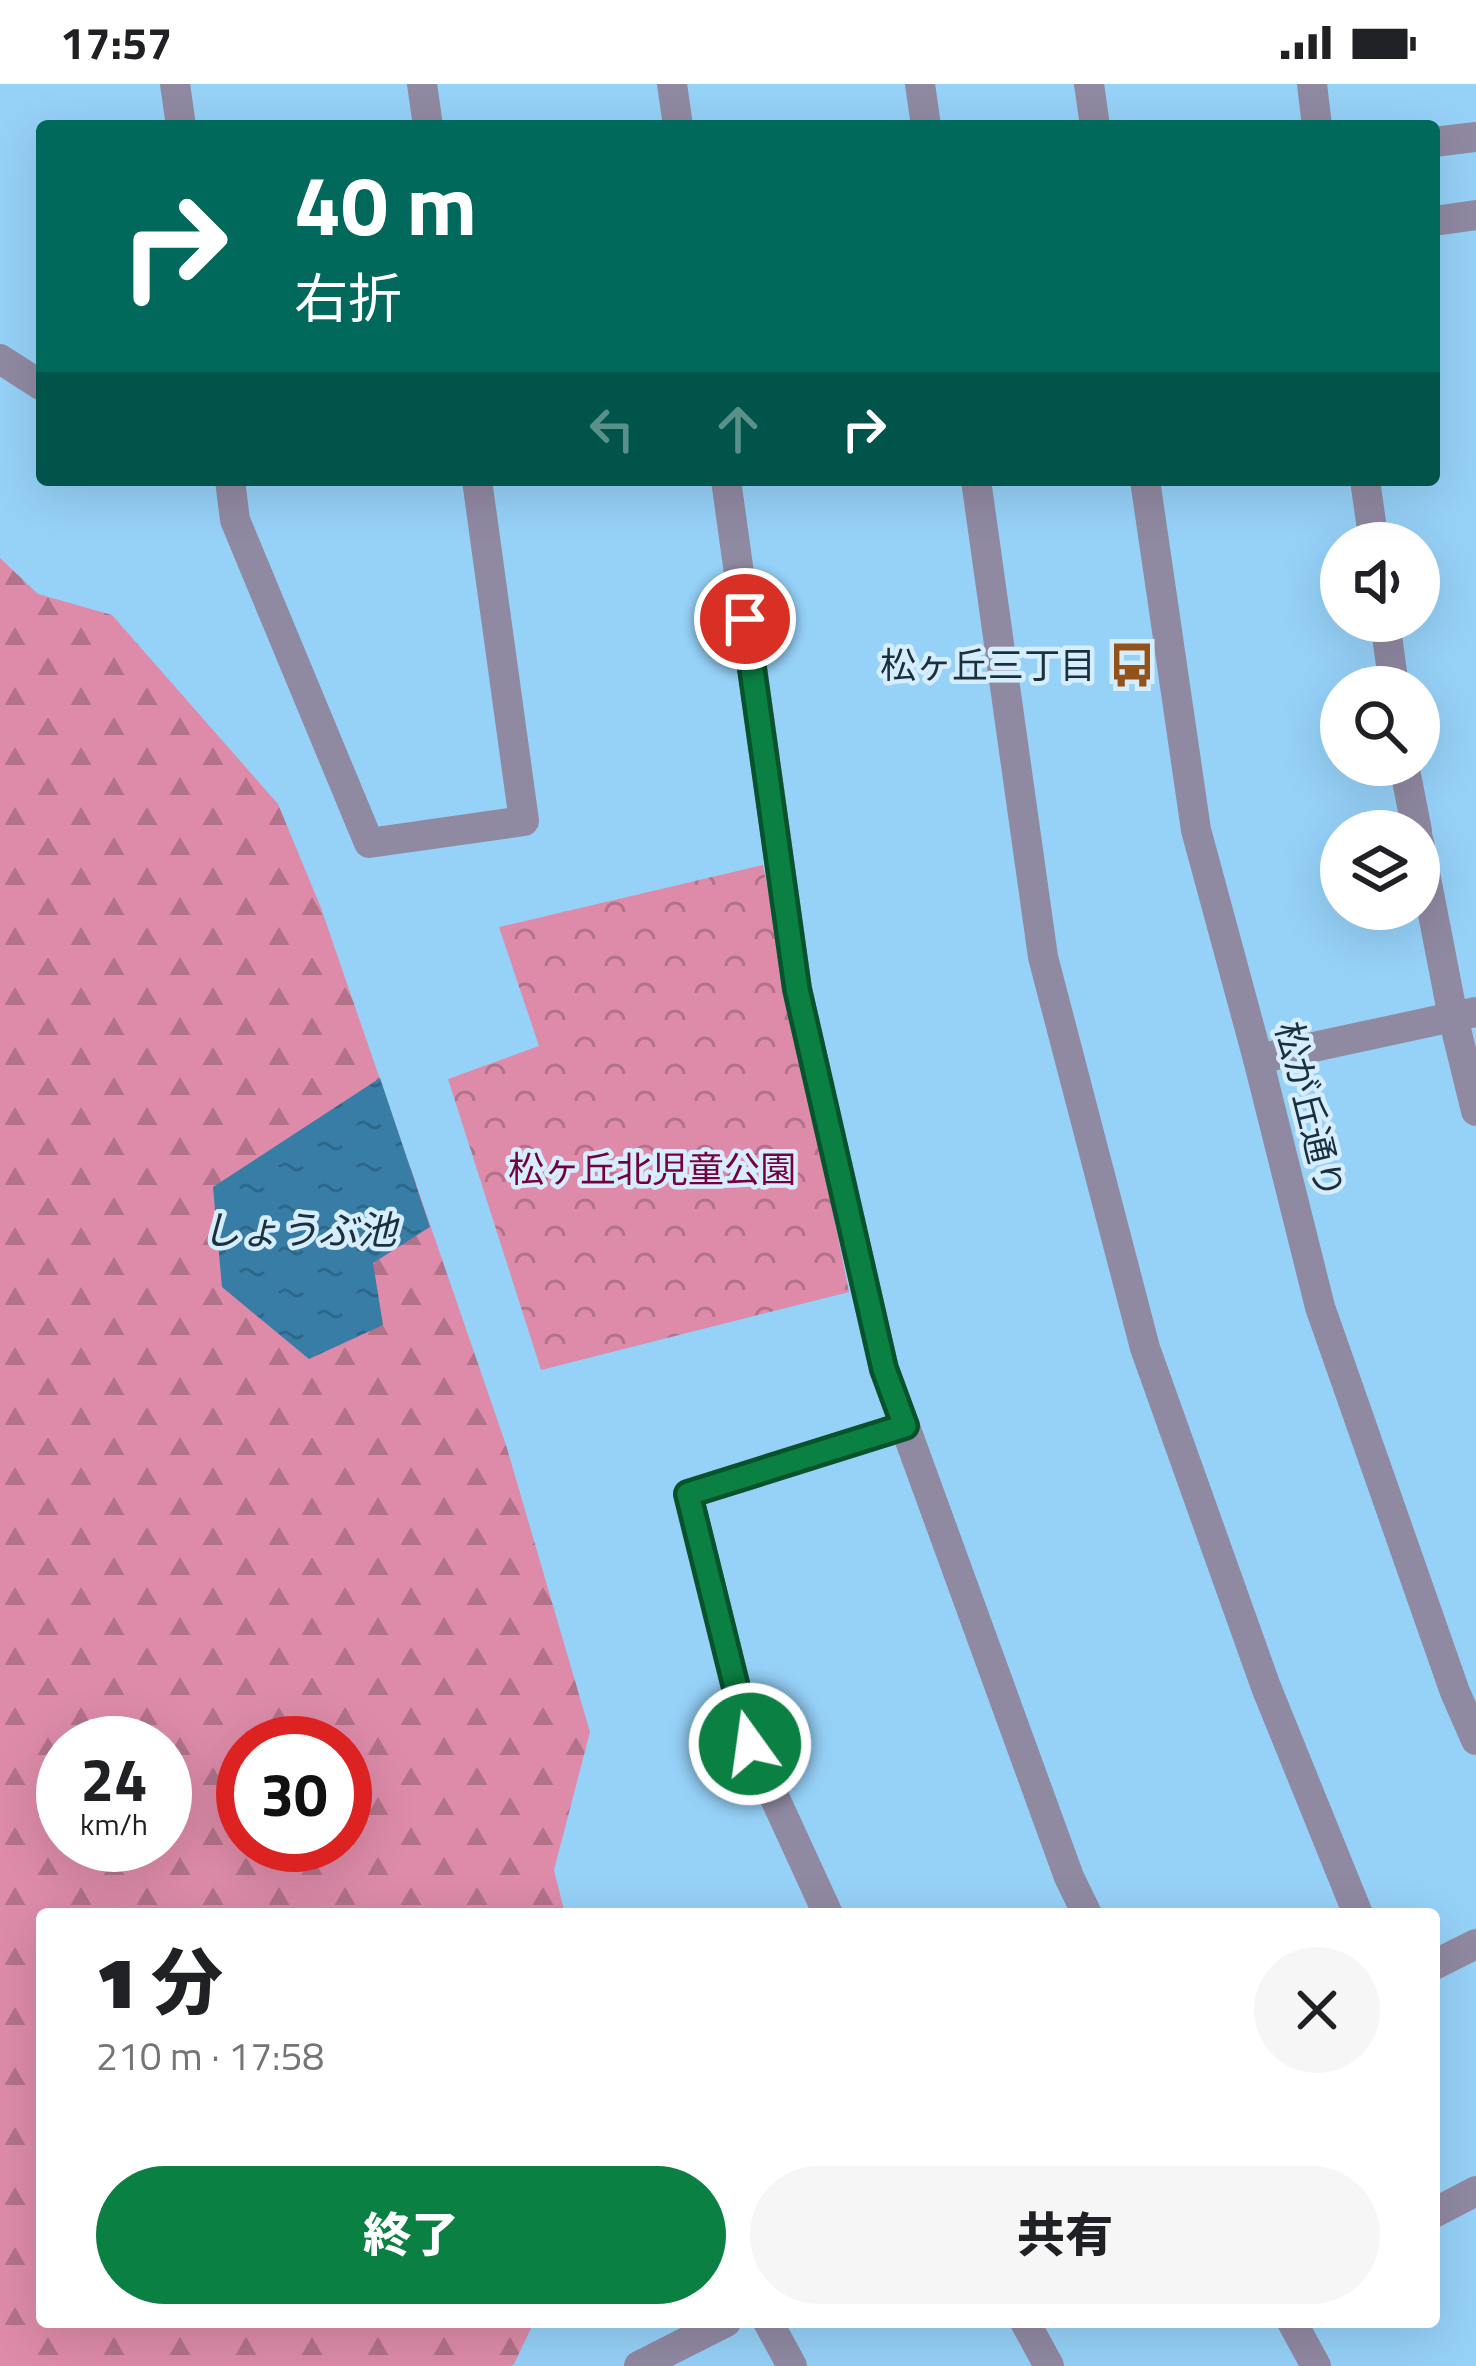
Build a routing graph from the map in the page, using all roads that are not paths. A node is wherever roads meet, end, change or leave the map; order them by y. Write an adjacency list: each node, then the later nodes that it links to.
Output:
1 (176, 84): 7 (street)
2 (422, 84): 8 (street)
3 (672, 84): 9 (street)
4 (920, 84): 10 (street)
5 (1089, 84): 11 (street)
6 (1312, 84): 12 (street)
7 (180, 120)
8 (427, 120)
9 (677, 120)
10 (925, 120)
11 (1094, 120)
12 (1316, 120)
13 (1476, 137): 14 (street)
14 (1440, 141)
15 (1476, 215): 16 (street)
16 (1440, 220)
17 (0, 359): 18 (street)
18 (36, 382)
19 (231, 486): 20 (street)
20 (478, 486)
21 (727, 486): 30 (street)
22 (977, 486): 34 (street)
23 (1146, 486): 28 (street, 松が丘通り)
24 (1367, 486): 25 (street)
25 (1371, 522)
26 (1440, 921): 27 (street)
27 (1465, 1015): 28 (street); 29 (street)
28 (1258, 1059): 31 (street, 松が丘通り)
29 (1476, 1112)
30 (905, 1426): 32 (street); 33 (street)
31 (1476, 1740)
32 (825, 1908)
33 (1084, 1908)
34 (1356, 1908)
35 (1476, 1944): 36 (street)
36 (1440, 1962)
37 (1476, 2191): 38 (street)
38 (1440, 2210)
39 (714, 2328): 43 (street)
40 (771, 2328): 44 (street)
41 (1028, 2328): 45 (street)
42 (1295, 2328): 46 (street)
43 (639, 2366)
44 (792, 2366)
45 (1048, 2366)
46 (1316, 2366)

